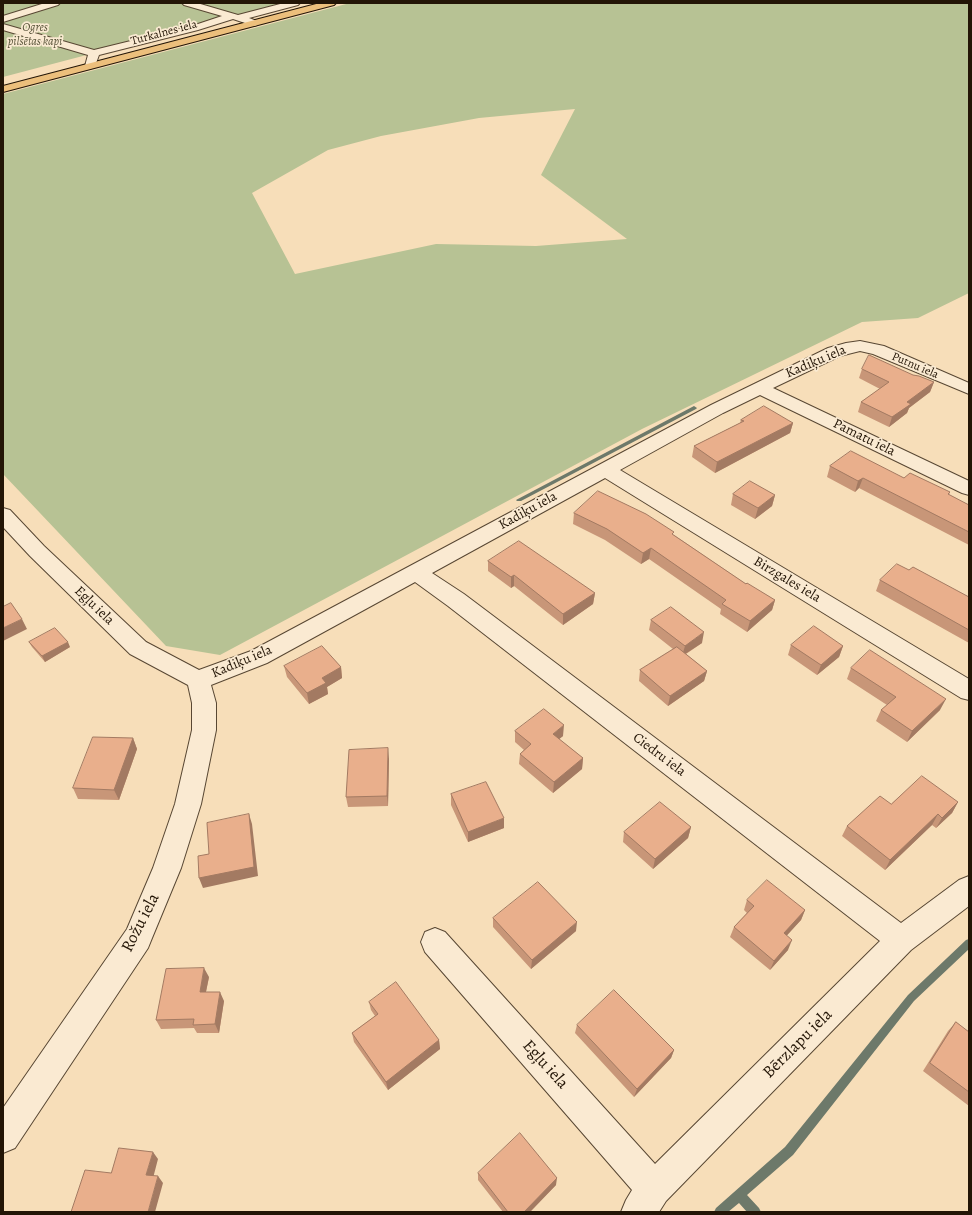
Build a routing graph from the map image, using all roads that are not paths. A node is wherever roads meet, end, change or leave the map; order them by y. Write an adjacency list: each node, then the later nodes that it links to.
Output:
1 (55, 3): 7 (street)
2 (187, 3): 5 (street)
3 (294, 3): 6 (street)
4 (331, 3): 9 (main road, Turkalnes iela)
5 (198, 6): 6 (street); 8 (street)
6 (236, 17): 8 (street); 9 (street)
7 (3, 19)
8 (191, 22): 11 (street)
9 (254, 23): 12 (main road, Turkalnes iela)
10 (3, 27): 11 (street)
11 (94, 53): 12 (street)
12 (90, 66): 13 (main road, Turkalnes iela)
13 (3, 89)
14 (860, 346): 15 (street, Kadiķu iela); 16 (street, Putnu iela)
15 (759, 388): 17 (street, Kadiķu iela); 18 (street, Pamatu iela)
16 (969, 389)
17 (605, 469): 20 (street, Kadiķu iela); 22 (street, Birzgales iela)
18 (969, 489)
19 (4, 517): 21 (street, Egļu iela)
20 (416, 572): 21 (street, Kadiķu iela); 24 (street, Ciedru iela)
21 (198, 680): 26 (street, Rožu iela)
22 (969, 691)
23 (969, 889): 24 (street, Bērzlapu iela)
24 (901, 940): 27 (street, Bērzlapu iela)
25 (435, 942): 27 (street, Egļu iela)
26 (3, 1136)
27 (646, 1200)

